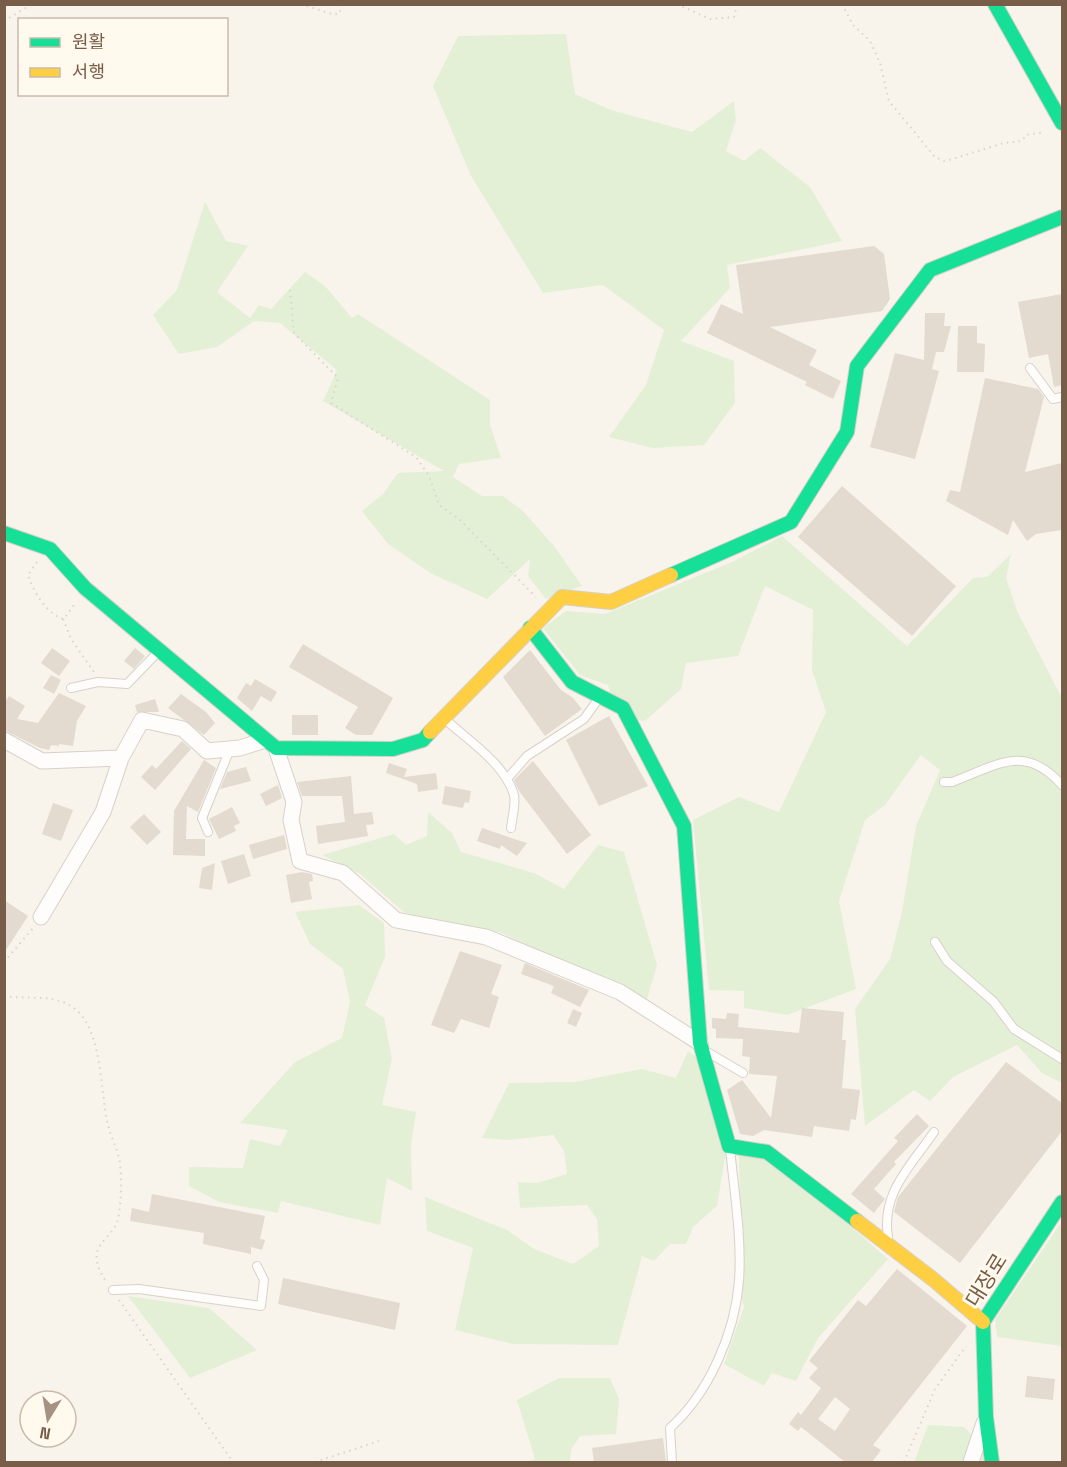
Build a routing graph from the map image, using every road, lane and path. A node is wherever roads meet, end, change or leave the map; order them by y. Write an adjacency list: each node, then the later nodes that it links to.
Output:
1 (32, 4): 8 (path)
2 (301, 4): 3 (path)
3 (343, 4)
4 (677, 4): 5 (path)
5 (737, 4)
6 (842, 4): 10 (path)
7 (995, 4): 9 (street)
8 (4, 21)
9 (1062, 123)
10 (1034, 135)
11 (1062, 217): 18 (street)
12 (290, 290): 18 (path)
13 (1030, 368): 14 (lane)
14 (1062, 397)
15 (4, 533): 16 (street)
16 (48, 549): 17 (street); 19 (path)
17 (85, 588): 19 (path); 21 (street)
18 (546, 612): 20 (street)
19 (63, 619): 22 (path)
20 (530, 628): 24 (street); 25 (street)
21 (160, 650): 22 (lane); 27 (street)
22 (96, 683): 23 (lane)
23 (71, 688)
24 (600, 696): 30 (lane); 39 (street)
25 (444, 719): 27 (street); 30 (lane)
26 (4, 740): 29 (street)
27 (270, 744): 28 (street); 39 (street)
28 (230, 749): 29 (street); 34 (lane)
29 (121, 758): 35 (street)
30 (507, 779): 33 (lane)
31 (944, 782): 32 (lane)
32 (1062, 785)
33 (511, 828)
34 (208, 832)
35 (41, 918): 37 (path)
36 (935, 942): 40 (lane)
37 (4, 962)
38 (4, 996): 47 (path)
39 (701, 1046): 41 (lane); 43 (street)
40 (1062, 1059)
41 (743, 1073)
42 (934, 1132): 45 (lane)
43 (729, 1146): 45 (street); 54 (lane)
44 (1062, 1202): 48 (street, 대장로)
45 (889, 1245): 48 (street)
46 (257, 1266): 47 (lane)
47 (112, 1290): 52 (path)
48 (983, 1322): 50 (street, 대장로)
49 (969, 1341): 55 (path)
50 (986, 1417): 56 (street); 57 (street, 대장로)
51 (379, 1441): 53 (path)
52 (233, 1462)
53 (315, 1462)
54 (672, 1462)
55 (904, 1462)
56 (971, 1462)
57 (992, 1462)

